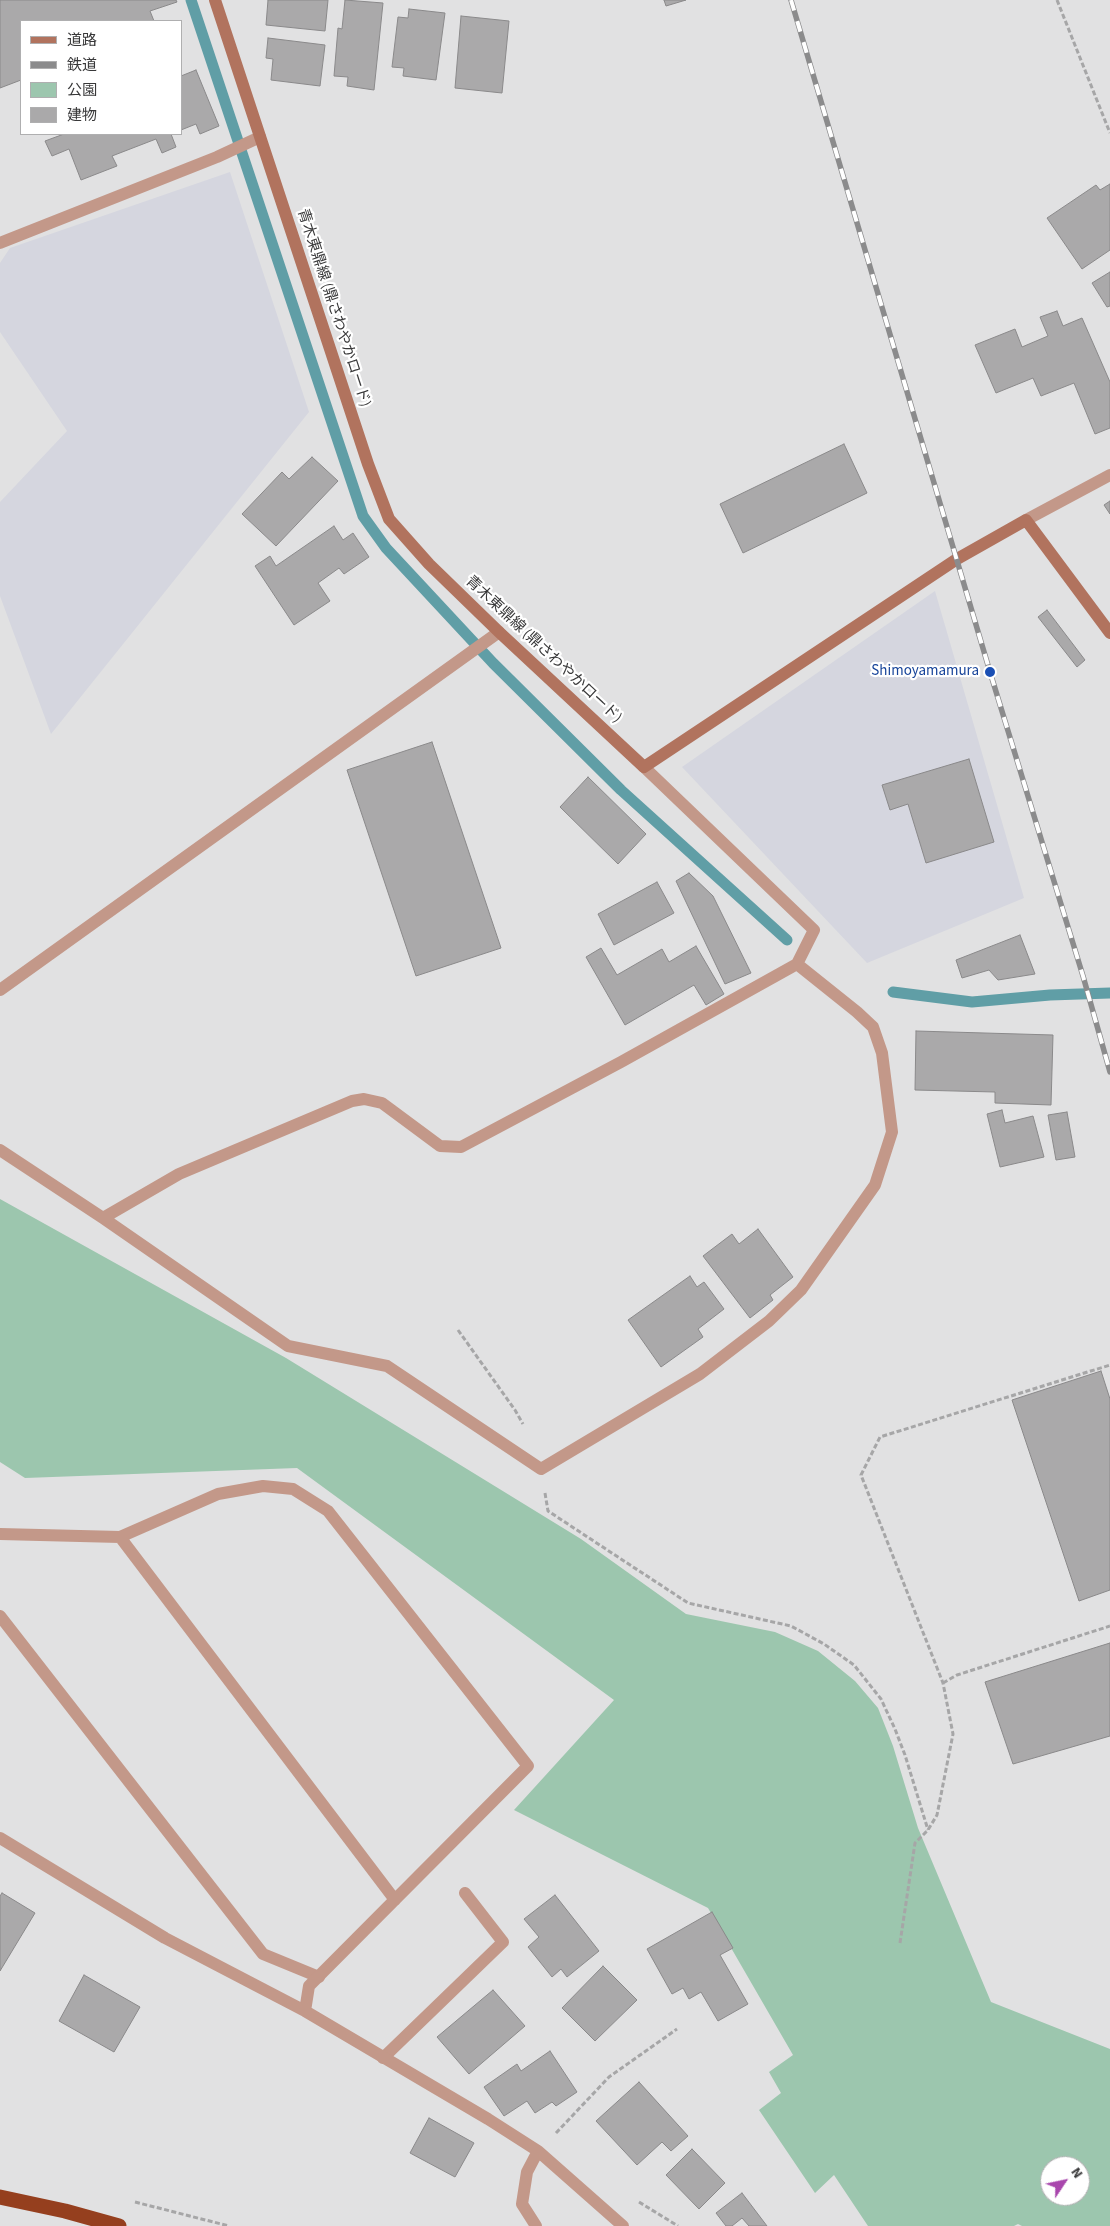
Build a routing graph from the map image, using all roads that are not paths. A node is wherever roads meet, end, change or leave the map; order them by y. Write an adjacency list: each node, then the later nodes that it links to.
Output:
1 (215, 0): 2 (main road, 青木東鼎線 (鼎さわやかロード))
2 (256, 139): 3 (street); 6 (main road, 青木東鼎線 (鼎さわやかロード))
3 (0, 243)
4 (1110, 475): 5 (street)
5 (1026, 520): 7 (main road); 8 (main road)
6 (499, 632): 8 (main road, 青木東鼎線 (鼎さわやかロード)); 10 (street)
7 (1110, 633)
8 (644, 767): 9 (street)
9 (797, 964): 12 (street); 12 (street)
10 (0, 990)
11 (0, 1150): 12 (street)
12 (103, 1218)
13 (0, 1534): 14 (street)
14 (120, 1537): 18 (street); 18 (street)
15 (0, 1616): 19 (street)
16 (0, 1838): 20 (street)
17 (464, 1893): 21 (street)
18 (395, 1900): 19 (street)
19 (319, 1977): 20 (street)
20 (305, 2011): 21 (street)
21 (383, 2058): 22 (street)
22 (538, 2151): 25 (street); 26 (street)
23 (0, 2197): 24 (highway)
24 (119, 2226)
25 (536, 2226)
26 (623, 2226)

